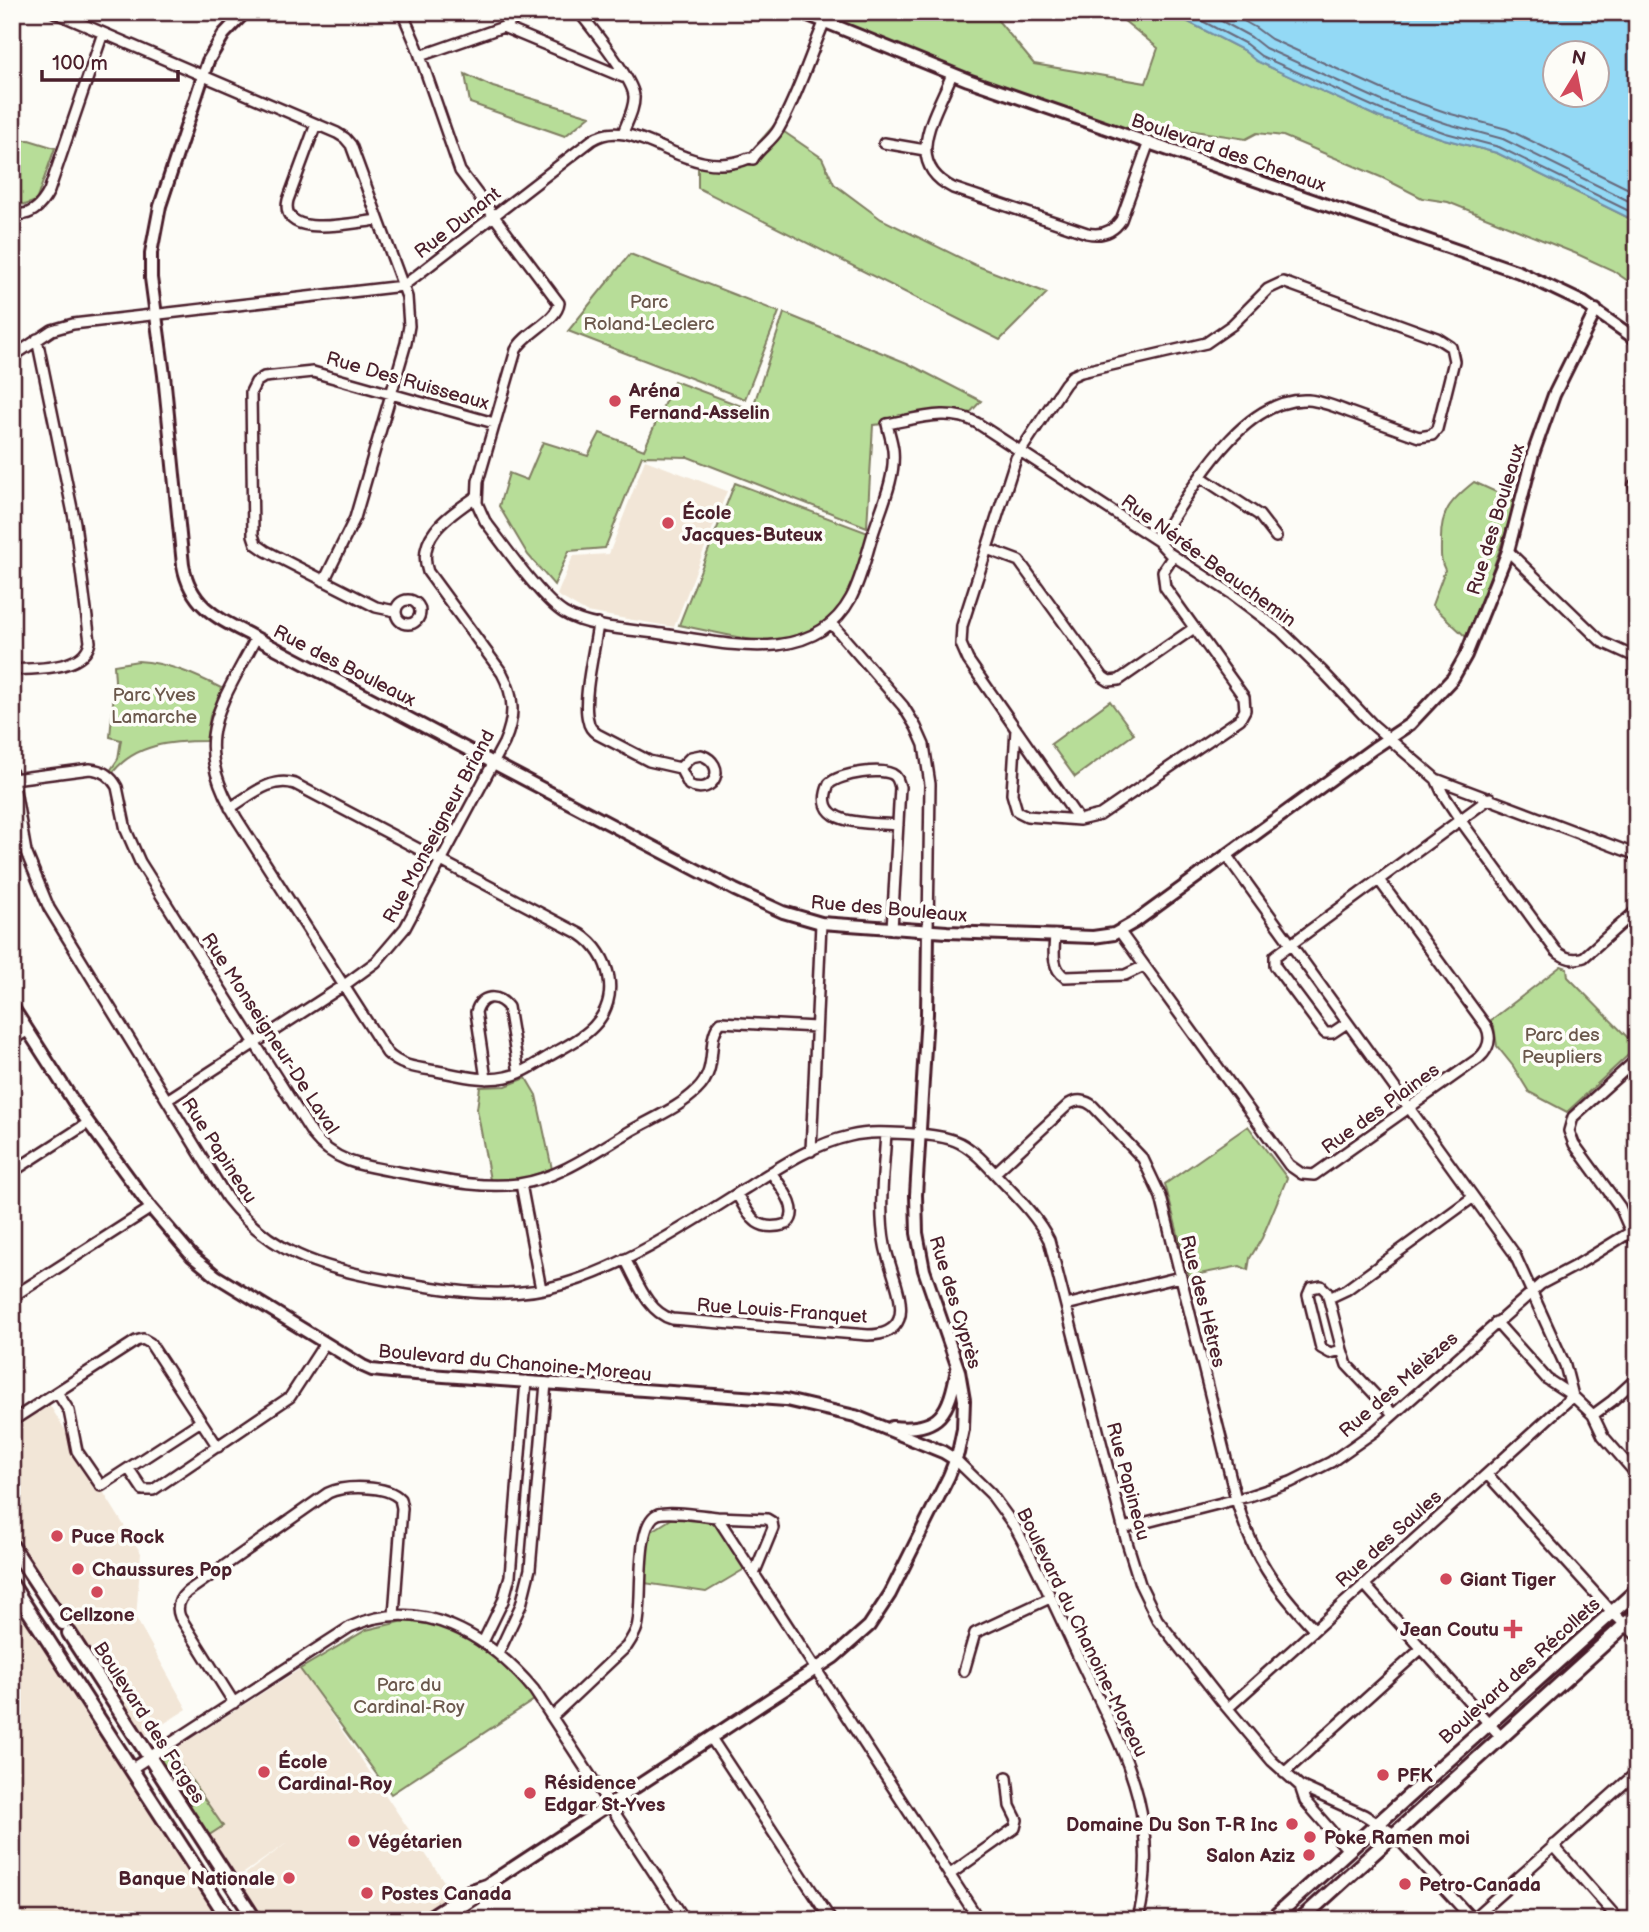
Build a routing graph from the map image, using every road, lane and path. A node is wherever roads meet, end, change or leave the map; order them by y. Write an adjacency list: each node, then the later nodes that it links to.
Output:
1 (54, 12): 9 (street)
2 (245, 12): 12 (street, Rue des Bouleaux)
3 (402, 12): 10 (street)
4 (525, 12): 8 (street)
5 (579, 12): 13 (street)
6 (801, 12): 7 (street, Boulevard des Chenaux)
7 (824, 23): 11 (street, Boulevard des Chenaux); 15 (street)
8 (503, 27): 10 (street); 13 (street)
9 (103, 33): 12 (street); 19 (street)
10 (420, 56): 20 (street)
11 (952, 74): 16 (street, Boulevard des Chenaux); 18 (street)
12 (203, 75): 14 (street); 24 (street, Rue des Bouleaux)
13 (625, 78): 15 (street)
14 (316, 124): 21 (street); 21 (street)
15 (623, 133): 20 (street, Rue Dunant)
16 (1149, 142): 18 (street); 23 (street, Boulevard des Chenaux)
17 (884, 143): 18 (street)
18 (925, 150)
19 (12, 212)
20 (492, 216): 22 (street, Rue Dunant); 29 (street)
21 (378, 220): 22 (street)
22 (403, 286): 24 (street); 28 (street)
23 (1596, 310): 26 (street, Boulevard des Chenaux); 36 (street, Rue des Bouleaux)
24 (156, 315): 25 (street); 43 (street, Rue des Bouleaux)
25 (37, 340): 27 (street); 45 (street)
26 (1637, 340)
27 (12, 357)
28 (392, 394): 29 (street, Rue Des Ruisseaux); 38 (street); 38 (street, Rue Des Ruisseaux)
29 (494, 423): 32 (street)
30 (1020, 451): 31 (street); 34 (street, Rue Nérée-Beauchemin); 35 (street); 40 (street, Rue Nérée-Beauchemin)
31 (1201, 477): 33 (street); 34 (street)
32 (477, 496): 41 (street); 48 (street, Rue Monseigneur Briand)
33 (1276, 537)
34 (1158, 541): 37 (street, Rue Nérée-Beauchemin)
35 (987, 549): 42 (street); 46 (street)
36 (1508, 551): 44 (street); 47 (street, Rue des Bouleaux)
37 (1172, 556): 42 (street); 47 (street, Rue Nérée-Beauchemin)
38 (324, 581): 39 (street, Rue Des Ruisseaux)
39 (396, 611)
40 (831, 623): 41 (street); 65 (street, Rue des Cyprès)
41 (598, 624): 49 (street)
42 (1194, 628): 55 (street)
43 (256, 638): 48 (street, Rue des Bouleaux); 54 (street)
44 (1637, 658)
45 (12, 670)
46 (1016, 729): 55 (street); 55 (street)
47 (1390, 738): 52 (street, Rue Nérée-Beauchemin); 59 (street, Rue des Bouleaux)
48 (494, 762): 60 (street, Rue Monseigneur Briand); 63 (street, Rue des Bouleaux)
49 (680, 768)
50 (12, 773): 51 (street, Rue Papineau)
51 (13, 779): 76 (street, Rue Monseigneur-De Laval); 80 (street, Rue Papineau)
52 (1437, 779): 53 (street, Rue Nérée-Beauchemin); 56 (street)
53 (1490, 798): 56 (street); 58 (street, Rue Nérée-Beauchemin)
54 (230, 808): 60 (street); 70 (street)
55 (1079, 820)
56 (1461, 821): 61 (street); 62 (street)
57 (898, 825): 57 (street); 64 (street)
58 (1637, 855)
59 (1227, 856): 66 (street, Rue des Bouleaux); 68 (street)
60 (441, 861): 70 (street, Rue Monseigneur Briand); 78 (street)
61 (1379, 880): 68 (street); 81 (street, Rue des Plaines)
62 (1637, 910)
63 (821, 923): 64 (street, Rue des Bouleaux); 73 (street)
64 (892, 929): 65 (street, Rue des Bouleaux)
65 (928, 930): 67 (street, Rue des Bouleaux); 84 (street, Rue des Cyprès)
66 (1119, 932): 67 (street, Rue des Bouleaux); 69 (street, Rue des Plaines)
67 (1055, 935): 69 (street)
68 (1289, 945): 72 (street); 72 (street)
69 (1144, 966): 81 (street, Rue des Plaines)
70 (343, 986): 76 (street, Rue Monseigneur Briand); 79 (street)
71 (12, 1006): 74 (street, Boulevard du Chanoine-Moreau)
72 (1347, 1023): 81 (street)
73 (816, 1027): 85 (street); 89 (street, Rue Monseigneur-De Laval)
74 (27, 1031): 75 (street); 82 (street, Boulevard du Chanoine-Moreau)
75 (12, 1040)
76 (254, 1042): 80 (street, Rue Monseigneur Briand); 89 (street, Rue Monseigneur-De Laval)
77 (1637, 1059): 94 (street)
78 (519, 1073): 79 (street); 79 (street)
79 (486, 1079)
80 (167, 1100): 98 (street, Rue Papineau)
81 (1409, 1108): 91 (street)
82 (88, 1123): 86 (street); 92 (street, Boulevard du Chanoine-Moreau)
83 (886, 1133): 84 (street, Rue Papineau); 85 (street, Rue Papineau); 96 (street, Rue Louis-Franquet)
84 (921, 1134): 88 (street, Rue Papineau); 106 (street, Rue des Cyprès)
85 (811, 1151): 87 (street, Rue Papineau)
86 (12, 1172)
87 (771, 1172): 90 (street, Rue Papineau); 90 (street)
88 (995, 1173): 97 (street, Rue des Hêtres); 102 (street, Rue Papineau)
89 (521, 1184): 98 (street)
90 (737, 1194): 96 (street, Rue Papineau)
91 (1472, 1198): 99 (street); 101 (street)
92 (151, 1208): 100 (street); 104 (street, Boulevard du Chanoine-Moreau)
93 (1637, 1210): 94 (street)
94 (1634, 1229): 95 (street); 99 (street, Rue des Mélèzes)
95 (1637, 1246)
96 (625, 1259): 98 (street, Rue Papineau)
97 (1180, 1277): 102 (street); 124 (street, Rue des Hêtres)
98 (541, 1289)
99 (1532, 1290): 103 (street, Rue des Mélèzes); 111 (street)
100 (12, 1297)
101 (1329, 1298): 105 (street); 105 (street)
102 (1066, 1305): 126 (street, Rue Papineau)
103 (1496, 1322): 111 (street); 112 (street, Rue des Mélèzes)
104 (325, 1343): 108 (street, Boulevard du Chanoine-Moreau); 117 (street)
105 (1342, 1350): 112 (street)
106 (958, 1364): 116 (street); 118 (street, Rue des Cyprès)
107 (1637, 1378): 113 (street)
108 (526, 1381): 109 (street, Boulevard du Chanoine-Moreau); 122 (street)
109 (546, 1383): 116 (street, Boulevard du Chanoine-Moreau); 123 (street)
110 (57, 1392): 114 (street); 115 (street); 119 (street)
111 (1573, 1396): 113 (street); 120 (street, Rue des Saules)
112 (1393, 1414): 124 (street, Rue des Mélèzes)
113 (1592, 1415): 121 (street)
114 (12, 1421)
115 (201, 1421): 117 (street); 119 (street)
116 (879, 1425): 118 (street)
117 (218, 1447): 119 (street)
118 (956, 1460): 132 (street, Boulevard du Chanoine-Moreau); 142 (street, Rue des Cyprès)
119 (129, 1469)
120 (1487, 1474): 129 (street, Rue des Saules); 133 (street)
121 (1637, 1475)
122 (517, 1493): 123 (street); 139 (street)
123 (536, 1495): 141 (street)
124 (1236, 1499): 126 (street, Rue des Mélèzes); 137 (street, Rue des Hêtres)
125 (717, 1517): 128 (street); 128 (street); 146 (street)
126 (1122, 1528): 145 (street, Rue Papineau)
127 (12, 1546): 150 (main road, Boulevard des Forges)
128 (754, 1574): 142 (street)
129 (1364, 1584): 137 (street, Rue des Saules); 140 (street)
130 (12, 1585): 151 (main road)
131 (1637, 1590): 133 (main road, Boulevard des Récollets)
132 (1050, 1598): 143 (street); 170 (street, Boulevard du Chanoine-Moreau)
133 (1612, 1612): 136 (street); 147 (main road, Boulevard des Récollets)
134 (1637, 1614): 136 (main road, Boulevard des Récollets)
135 (394, 1615): 139 (street); 144 (street); 144 (street)
136 (1625, 1625): 138 (street); 148 (main road, Boulevard des Récollets)
137 (1314, 1629): 145 (street, Rue des Saules)
138 (1637, 1636)
139 (483, 1642): 141 (street)
140 (1422, 1648): 147 (street); 153 (street)
141 (499, 1652): 146 (street)
142 (816, 1670): 149 (street, Rue des Cyprès); 161 (street)
143 (964, 1671)
144 (234, 1703): 150 (street)
145 (1227, 1708): 153 (street, Rue Papineau)
146 (553, 1716): 156 (street)
147 (1489, 1723): 148 (street); 157 (main road, Boulevard des Récollets)
148 (1501, 1737): 158 (main road, Boulevard des Récollets)
149 (711, 1738): 156 (street, Rue des Cyprès); 168 (street)
150 (150, 1757): 151 (street); 164 (main road, Boulevard des Forges)
151 (131, 1769): 163 (main road)
152 (1637, 1772): 159 (street)
153 (1284, 1773): 155 (street, Rue Papineau)
154 (1007, 1777): 161 (street)
155 (1300, 1786): 157 (street, Rue Papineau); 160 (street)
156 (610, 1804): 162 (street, Rue des Cyprès); 167 (street)
157 (1378, 1823): 158 (street, Rue Papineau); 160 (main road, Boulevard des Récollets)
158 (1394, 1834): 172 (main road, Boulevard des Récollets); 173 (street, Rue Papineau)
159 (1553, 1845): 173 (street); 174 (street)
160 (1348, 1850): 171 (main road, Boulevard des Récollets)
161 (949, 1875): 169 (street)
162 (488, 1884): 165 (street, Rue des Cyprès); 166 (street, Rue des Cyprès)
163 (229, 1920)
164 (255, 1920)
165 (424, 1920)
166 (441, 1920)
167 (685, 1920)
168 (831, 1920)
169 (979, 1920)
170 (1138, 1920)
171 (1271, 1920)
172 (1300, 1920)
173 (1472, 1920)
174 (1619, 1920)

